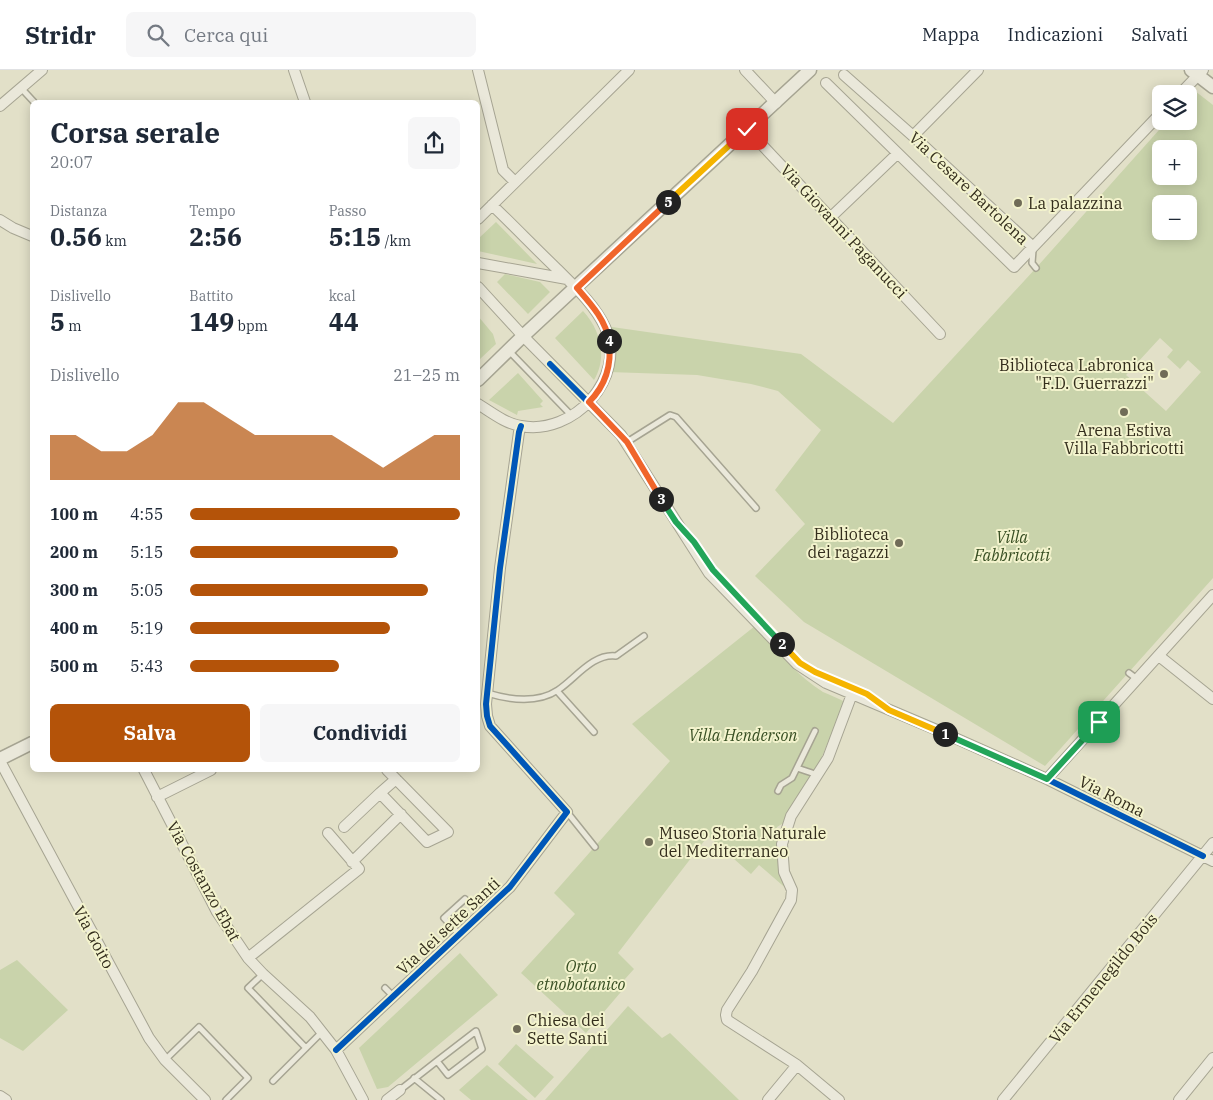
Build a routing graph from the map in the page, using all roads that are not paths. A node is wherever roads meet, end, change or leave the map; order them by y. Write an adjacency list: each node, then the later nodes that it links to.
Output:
1 (42, 70): 13 (street)
2 (294, 70): 15 (street)
3 (478, 70): 22 (street)
4 (629, 70): 22 (street)
5 (744, 70): 16 (street)
6 (810, 70): 16 (street)
7 (978, 70): 20 (street)
8 (1197, 72): 11 (street); 12 (street)
9 (844, 75): 20 (street, Via Cesare Bartolena)
10 (826, 83): 21 (street, Via Cesare Bartolena)
11 (1187, 85)
12 (1213, 87)
13 (21, 88): 14 (lane); 17 (street)
14 (32, 100)
15 (303, 100)
16 (776, 103): 19 (street)
17 (0, 106)
18 (1152, 122): 28 (street)
19 (747, 129): 24 (street, Via Giovanni Paganucci); 31 (street)
20 (913, 136): 28 (street, Via Cesare Bartolena)
21 (897, 154): 24 (street); 28 (street, Via Cesare Bartolena)
22 (515, 182): 23 (street)
23 (494, 203): 25 (street); 31 (street)
24 (831, 216): 33 (street, Via Giovanni Paganucci)
25 (480, 217)
26 (0, 220): 27 (street)
27 (30, 235)
28 (1033, 247): 30 (lane)
29 (480, 263): 31 (street)
30 (1036, 268)
31 (572, 283): 34 (street); 37 (street)
32 (480, 289): 34 (street, Via Roma)
33 (940, 334)
34 (522, 336): 35 (street); 37 (street, Via Roma)
35 (509, 350): 36 (street); 39 (lane)
36 (480, 378)
37 (589, 402): 39 (street); 41 (street, Via Roma)
38 (480, 405): 40 (street)
39 (571, 415): 40 (street)
40 (521, 426): 49 (street)
41 (627, 442): 42 (lane); 50 (street, Via Roma)
42 (756, 508)
43 (1213, 594): 45 (street)
44 (644, 636): 48 (lane)
45 (1159, 656): 47 (street); 51 (street)
46 (1129, 673): 47 (lane)
47 (1138, 680): 62 (street)
48 (558, 691): 49 (lane); 53 (lane)
49 (488, 693): 66 (street)
50 (852, 694): 60 (street); 62 (street, Via Roma)
51 (1213, 699)
52 (815, 731): 56 (lane)
53 (594, 732)
54 (30, 744): 55 (street)
55 (0, 760): 85 (street, Via Goito)
56 (797, 768): 60 (lane); 63 (lane)
57 (145, 772): 65 (street, Via Costanzo Ebat)
58 (207, 772): 65 (street)
59 (389, 772): 61 (street)
60 (819, 775): 87 (street)
61 (396, 779): 64 (street); 67 (street)
62 (1047, 779): 72 (street, Via Roma)
63 (778, 791)
64 (380, 793): 67 (street); 68 (street)
65 (157, 797): 77 (street, Via Costanzo Ebat)
66 (567, 812): 71 (lane); 76 (street, Via dei sette Santi)
67 (401, 814): 74 (street)
68 (344, 827)
69 (328, 834): 74 (street)
70 (1213, 843): 72 (street, Via Ermenegildo Bois)
71 (595, 847)
72 (1203, 856): 73 (street, Via Roma); 100 (street, Via Ermenegildo Bois)
73 (1213, 861)
74 (352, 862): 77 (street)
75 (465, 899): 76 (lane)
76 (460, 934): 80 (street, Via dei sette Santi)
77 (248, 958): 78 (street, Via Costanzo Ebat)
78 (263, 974): 81 (street, Via Costanzo Ebat); 82 (lane)
79 (385, 988): 80 (lane)
80 (393, 997): 83 (street, Via dei sette Santi)
81 (322, 1032): 82 (lane); 83 (street, Via Costanzo Ebat)
82 (306, 1048): 89 (lane)
83 (336, 1050): 95 (street)
84 (1213, 1058): 101 (street)
85 (165, 1060): 93 (street, Via Goito); 94 (lane)
86 (437, 1060): 86 (lane); 88 (lane)
87 (797, 1065): 98 (street); 99 (street)
88 (414, 1078): 90 (lane); 97 (lane)
89 (273, 1081)
90 (400, 1090): 96 (street)
91 (0, 1096): 92 (street)
92 (6, 1100)
93 (205, 1100)
94 (226, 1100)
95 (363, 1100)
96 (386, 1100)
97 (441, 1100)
98 (768, 1100)
99 (838, 1100)
100 (1002, 1100)
101 (1179, 1100)

